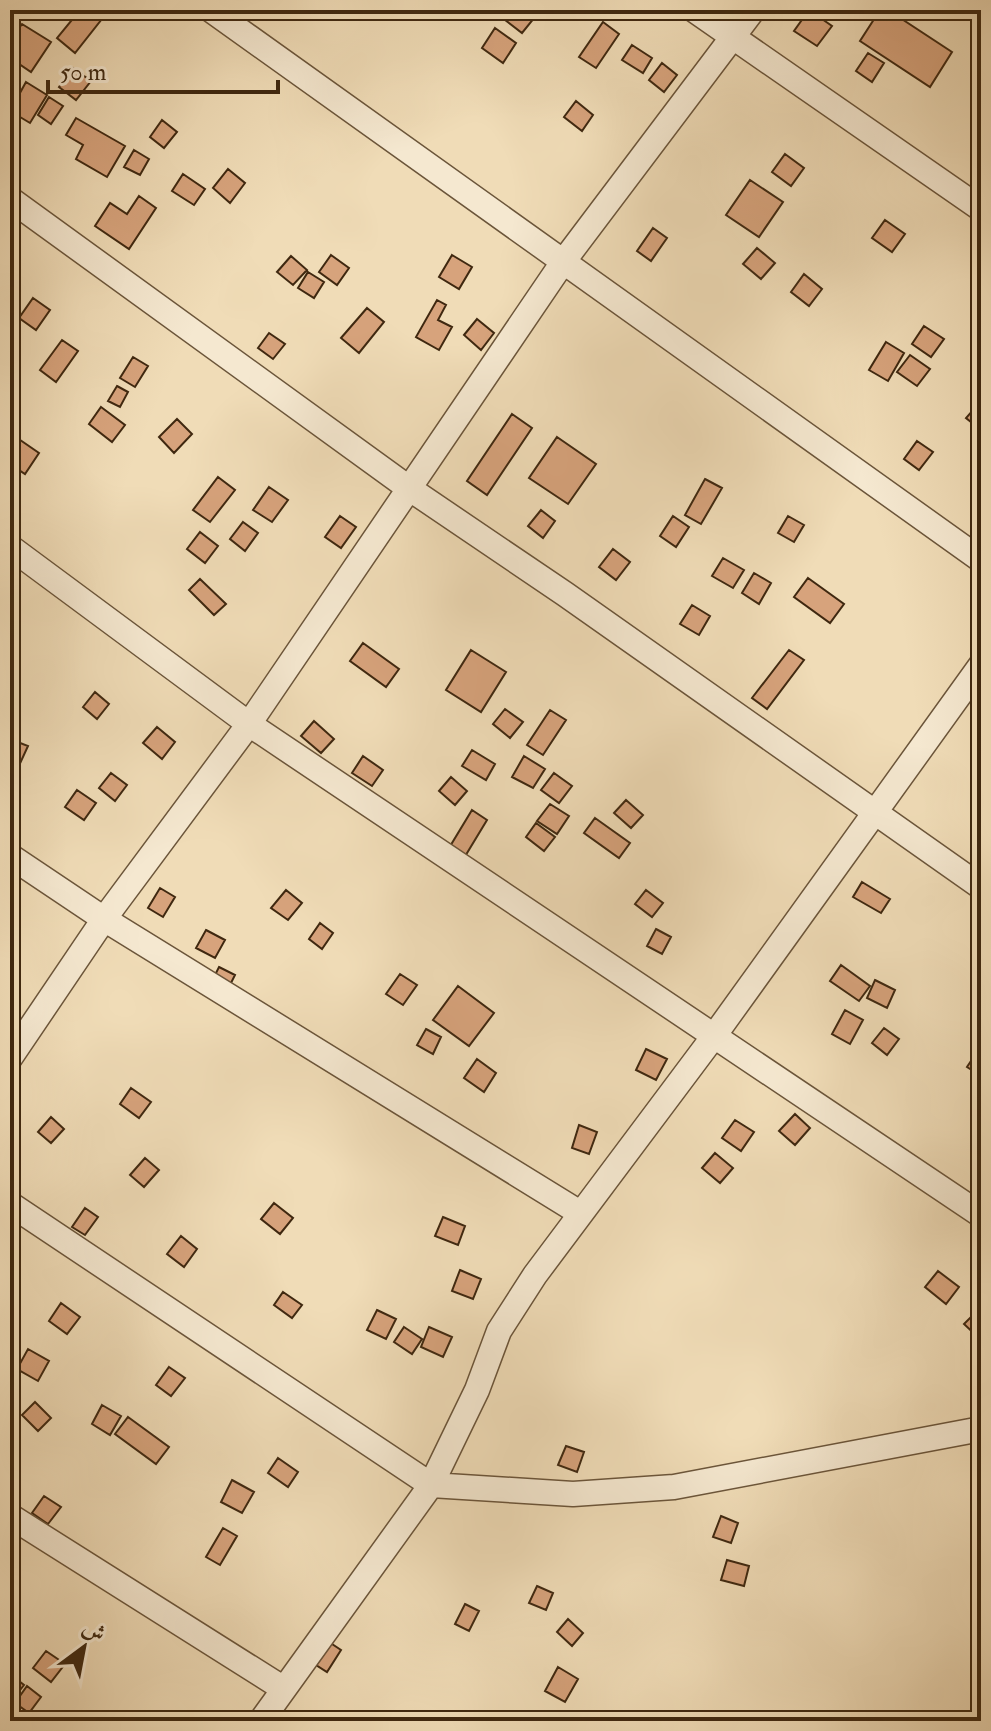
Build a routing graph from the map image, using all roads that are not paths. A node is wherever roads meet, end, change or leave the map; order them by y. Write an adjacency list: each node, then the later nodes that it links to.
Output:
1 (211, 10): 7 (street)
2 (694, 10): 4 (street)
3 (753, 10): 4 (street)
4 (732, 37): 6 (street); 7 (street)
5 (10, 199): 8 (street)
6 (981, 209)
7 (563, 262): 8 (street); 10 (street)
8 (410, 489): 12 (street); 13 (street)
9 (10, 547): 12 (street)
10 (981, 560)
11 (981, 665): 13 (street)
12 (249, 724): 16 (street); 17 (street)
13 (874, 812): 15 (street); 17 (street)
14 (10, 856): 16 (street)
15 (981, 887)
16 (104, 919): 18 (street); 20 (street)
17 (714, 1036): 20 (street); 21 (street)
18 (10, 1058)
19 (10, 1204): 23 (street)
20 (580, 1213): 23 (street)
21 (981, 1215)
22 (981, 1429): 23 (street)
23 (431, 1485): 25 (street)
24 (10, 1516): 25 (street)
25 (284, 1689): 26 (street)
26 (261, 1721)

